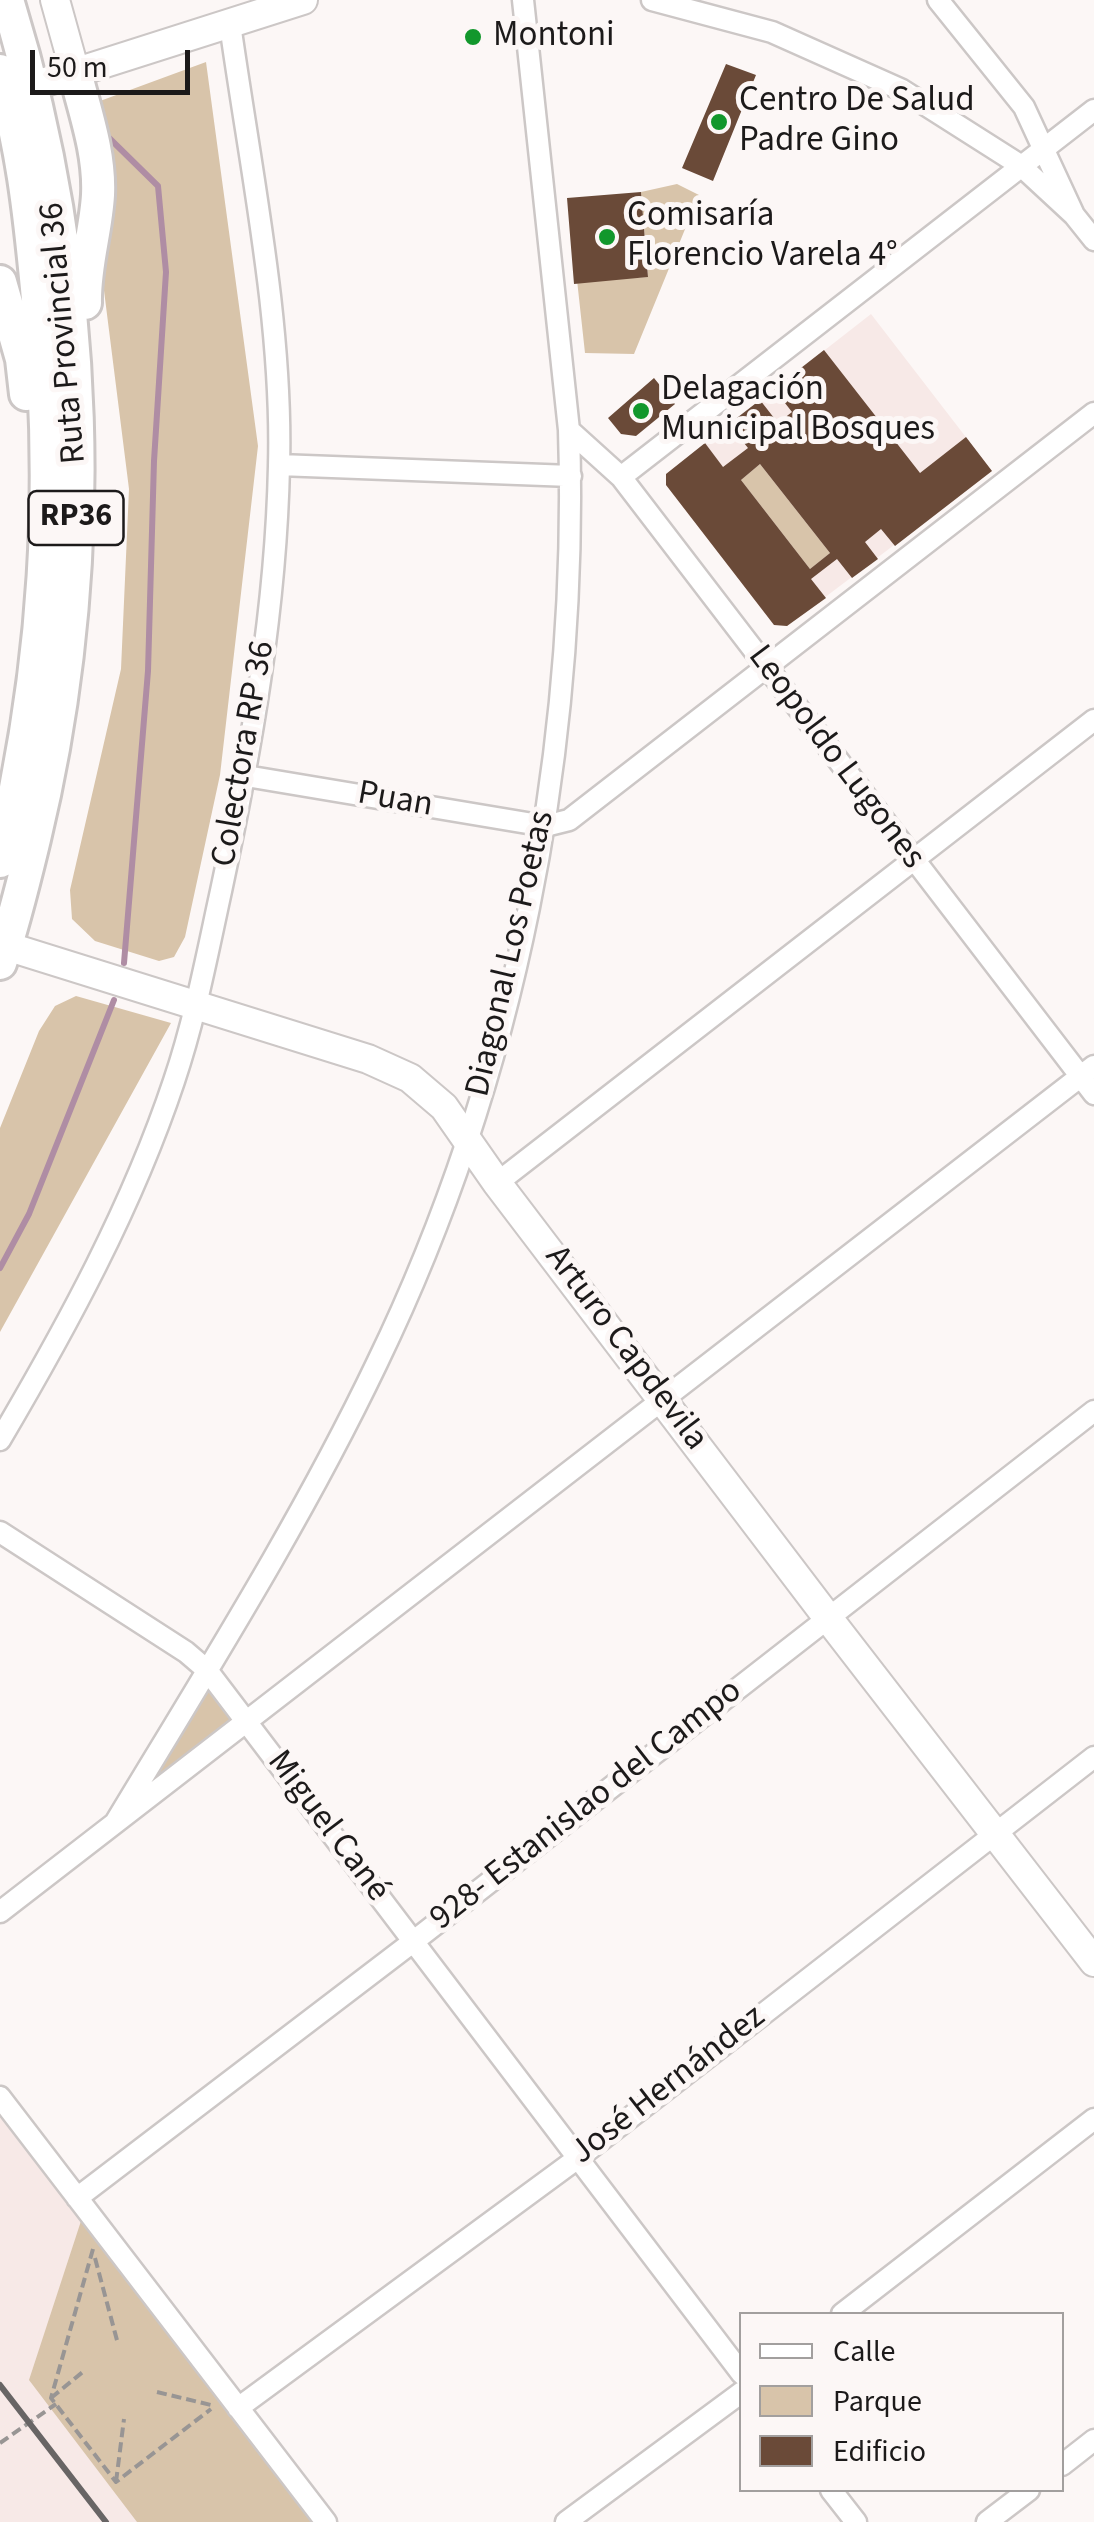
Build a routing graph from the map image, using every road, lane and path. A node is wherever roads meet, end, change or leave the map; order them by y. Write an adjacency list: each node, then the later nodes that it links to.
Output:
1 (7, 0): 9 (main road, Ruta Provincial 36 / RP36)
2 (55, 0): 8 (street)
3 (304, 0): 7 (street)
4 (523, 0): 17 (street, Diagonal Los Poetas)
5 (652, 0): 12 (street)
6 (938, 0): 11 (street)
7 (230, 24): 8 (street); 19 (street, Colectora RP 36)
8 (75, 72): 9 (street); 18 (main road)
9 (10, 87): 18 (main road, Ruta Provincial 36 / RP36); 22 (main road, Ruta Provincial 36 / RP36)
10 (1094, 110): 11 (street)
11 (1044, 147): 12 (street); 13 (street)
12 (1020, 165): 13 (street); 21 (street)
13 (1074, 215): 14 (street)
14 (1094, 240)
15 (0, 282): 22 (main road)
16 (1094, 413): 23 (street)
17 (569, 430): 20 (street, Diagonal Los Poetas); 21 (street, Leopoldo Lugones)
18 (76, 451): 29 (main road, Ruta Provincial 36 / RP36)
19 (279, 464): 20 (street); 25 (street, Colectora RP 36)
20 (570, 476): 26 (street, Diagonal Los Poetas)
21 (620, 477): 23 (street, Leopoldo Lugones)
22 (40, 632): 28 (main road, Ruta Provincial 36 / RP36)
23 (768, 668): 26 (street); 27 (street, Leopoldo Lugones)
24 (1094, 720): 27 (street)
25 (246, 776): 26 (street, Puan); 30 (street, Colectora RP 36)
26 (544, 826): 33 (street, Diagonal Los Poetas)
27 (912, 860): 31 (street, Leopoldo Lugones); 34 (street)
28 (0, 862)
29 (3, 954): 30 (street, Arturo Capdevila)
30 (196, 1004): 33 (street, Arturo Capdevila); 37 (street, Colectora RP 36)
31 (1087, 1071): 32 (street, Leopoldo Lugones); 35 (street)
32 (1094, 1094)
33 (469, 1141): 34 (street, Arturo Capdevila); 40 (street, Diagonal Los Poetas)
34 (498, 1183): 35 (street, Arturo Capdevila)
35 (664, 1399): 39 (street, Arturo Capdevila); 41 (street)
36 (1094, 1412): 39 (street, 928- Estanislao del Campo)
37 (0, 1440)
38 (0, 1532): 40 (street, Miguel Cané)
39 (828, 1618): 44 (street, Arturo Capdevila); 46 (street, 928- Estanislao del Campo)
40 (207, 1670): 41 (street, Miguel Cané); 43 (street, Diagonal Los Poetas)
41 (248, 1723): 43 (street); 46 (street, Miguel Cané)
42 (1094, 1757): 44 (street, José Hernández)
43 (115, 1823): 45 (street)
44 (992, 1834): 47 (street, Arturo Capdevila); 50 (street, José Hernández)
45 (0, 1912)
46 (414, 1941): 50 (street, Miguel Cané); 51 (street, 928- Estanislao del Campo)
47 (1094, 1962)
48 (0, 2097): 51 (street)
49 (1094, 2119): 52 (street)
50 (578, 2158): 54 (street, Miguel Cané); 59 (street, José Hernández)
51 (77, 2198): 59 (street)
52 (845, 2312)
53 (118, 2344): 58 (path)
54 (739, 2370)
55 (84, 2371): 58 (path)
56 (157, 2392): 64 (path)
57 (739, 2394): 68 (street)
58 (53, 2401): 62 (path); 64 (path)
59 (238, 2408): 67 (street)
60 (124, 2420): 64 (path)
61 (1094, 2440): 63 (street)
62 (0, 2443)
63 (1064, 2463)
64 (116, 2482)
65 (833, 2492): 69 (street)
66 (1026, 2492): 70 (street)
67 (326, 2522)
68 (566, 2522)
69 (856, 2522)
70 (987, 2522)

